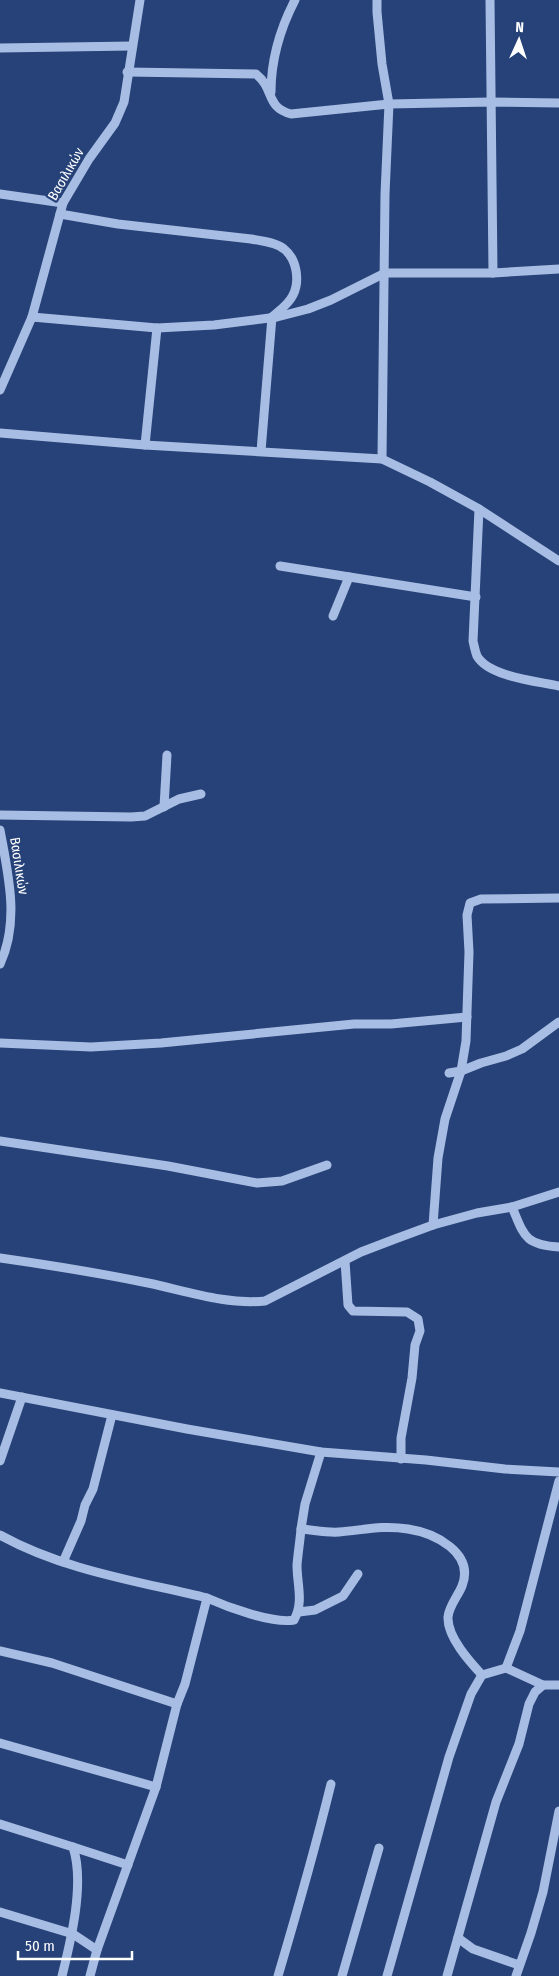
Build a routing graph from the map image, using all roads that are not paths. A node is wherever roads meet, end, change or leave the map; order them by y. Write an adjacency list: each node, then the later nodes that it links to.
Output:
1 (140, 0): 5 (street, Βασιλικών)
2 (296, 0): 8 (street)
3 (377, 0): 11 (street)
4 (490, 0): 9 (street)
5 (132, 46): 6 (street); 7 (street, Βασιλικών)
6 (0, 48)
7 (127, 72): 8 (street); 13 (street, Βασιλικών)
8 (271, 95): 11 (street)
9 (490, 102): 10 (street); 11 (street); 17 (street)
10 (559, 103)
11 (389, 104): 16 (street)
12 (0, 194): 13 (street)
13 (63, 203): 14 (street, Βασιλικών)
14 (60, 214): 18 (street); 19 (street, Βασιλικών)
15 (559, 269): 17 (street)
16 (384, 273): 17 (street); 18 (street); 26 (street)
17 (493, 273)
18 (272, 317): 20 (street); 25 (street)
19 (32, 318): 20 (street); 21 (street, Βασιλικών)
20 (157, 328): 24 (street)
21 (3, 376): 22 (street, Βασιλικών)
22 (0, 390)
23 (0, 433): 24 (street)
24 (145, 445): 25 (street)
25 (261, 451): 26 (street)
26 (382, 459): 27 (street)
27 (479, 509): 28 (street); 31 (street)
28 (559, 561)
29 (280, 566): 30 (street)
30 (349, 578): 31 (street); 32 (street)
31 (476, 596): 33 (street)
32 (333, 616)
33 (559, 686)
34 (167, 755): 36 (street)
35 (201, 794): 36 (street)
36 (164, 807): 37 (street)
37 (0, 815)
38 (0, 830): 40 (street, Βασιλικών)
39 (559, 898): 41 (street)
40 (0, 964)
41 (467, 1017): 43 (street); 44 (street)
42 (559, 1022): 44 (street)
43 (0, 1043)
44 (461, 1071): 45 (street); 50 (street)
45 (449, 1072)
46 (0, 1141): 47 (street)
47 (327, 1165)
48 (559, 1192): 49 (street)
49 (512, 1206): 50 (street); 51 (street)
50 (433, 1225): 53 (street)
51 (559, 1247)
52 (0, 1258): 53 (street)
53 (345, 1261): 58 (street)
54 (0, 1393): 55 (street)
55 (22, 1397): 56 (street); 59 (street)
56 (112, 1415): 57 (street); 64 (street)
57 (321, 1452): 58 (street); 62 (street)
58 (401, 1459): 60 (street)
59 (0, 1461)
60 (559, 1472)
61 (559, 1481): 69 (street)
62 (301, 1529): 67 (street); 70 (street)
63 (0, 1535): 64 (street)
64 (63, 1562): 66 (street)
65 (358, 1574): 67 (street)
66 (207, 1598): 67 (street); 74 (street)
67 (299, 1612)
68 (0, 1651): 74 (street)
69 (506, 1668): 70 (street); 72 (street)
70 (482, 1675): 92 (street)
71 (559, 1675): 73 (street)
72 (543, 1684): 73 (street); 85 (street)
73 (557, 1685)
74 (177, 1704): 77 (street)
75 (0, 1743): 77 (street)
76 (331, 1784): 90 (street)
77 (156, 1787): 82 (street)
78 (559, 1811): 87 (street)
79 (0, 1824): 80 (street)
80 (74, 1847): 82 (street); 84 (street)
81 (379, 1848): 91 (street)
82 (128, 1865): 86 (street)
83 (0, 1912): 84 (street)
84 (73, 1934): 86 (street); 88 (street)
85 (458, 1938): 87 (street); 93 (street)
86 (97, 1950): 89 (street)
87 (519, 1965): 94 (street)
88 (62, 1976)
89 (90, 1976)
90 (278, 1976)
91 (342, 1976)
92 (387, 1976)
93 (447, 1976)
94 (516, 1976)

